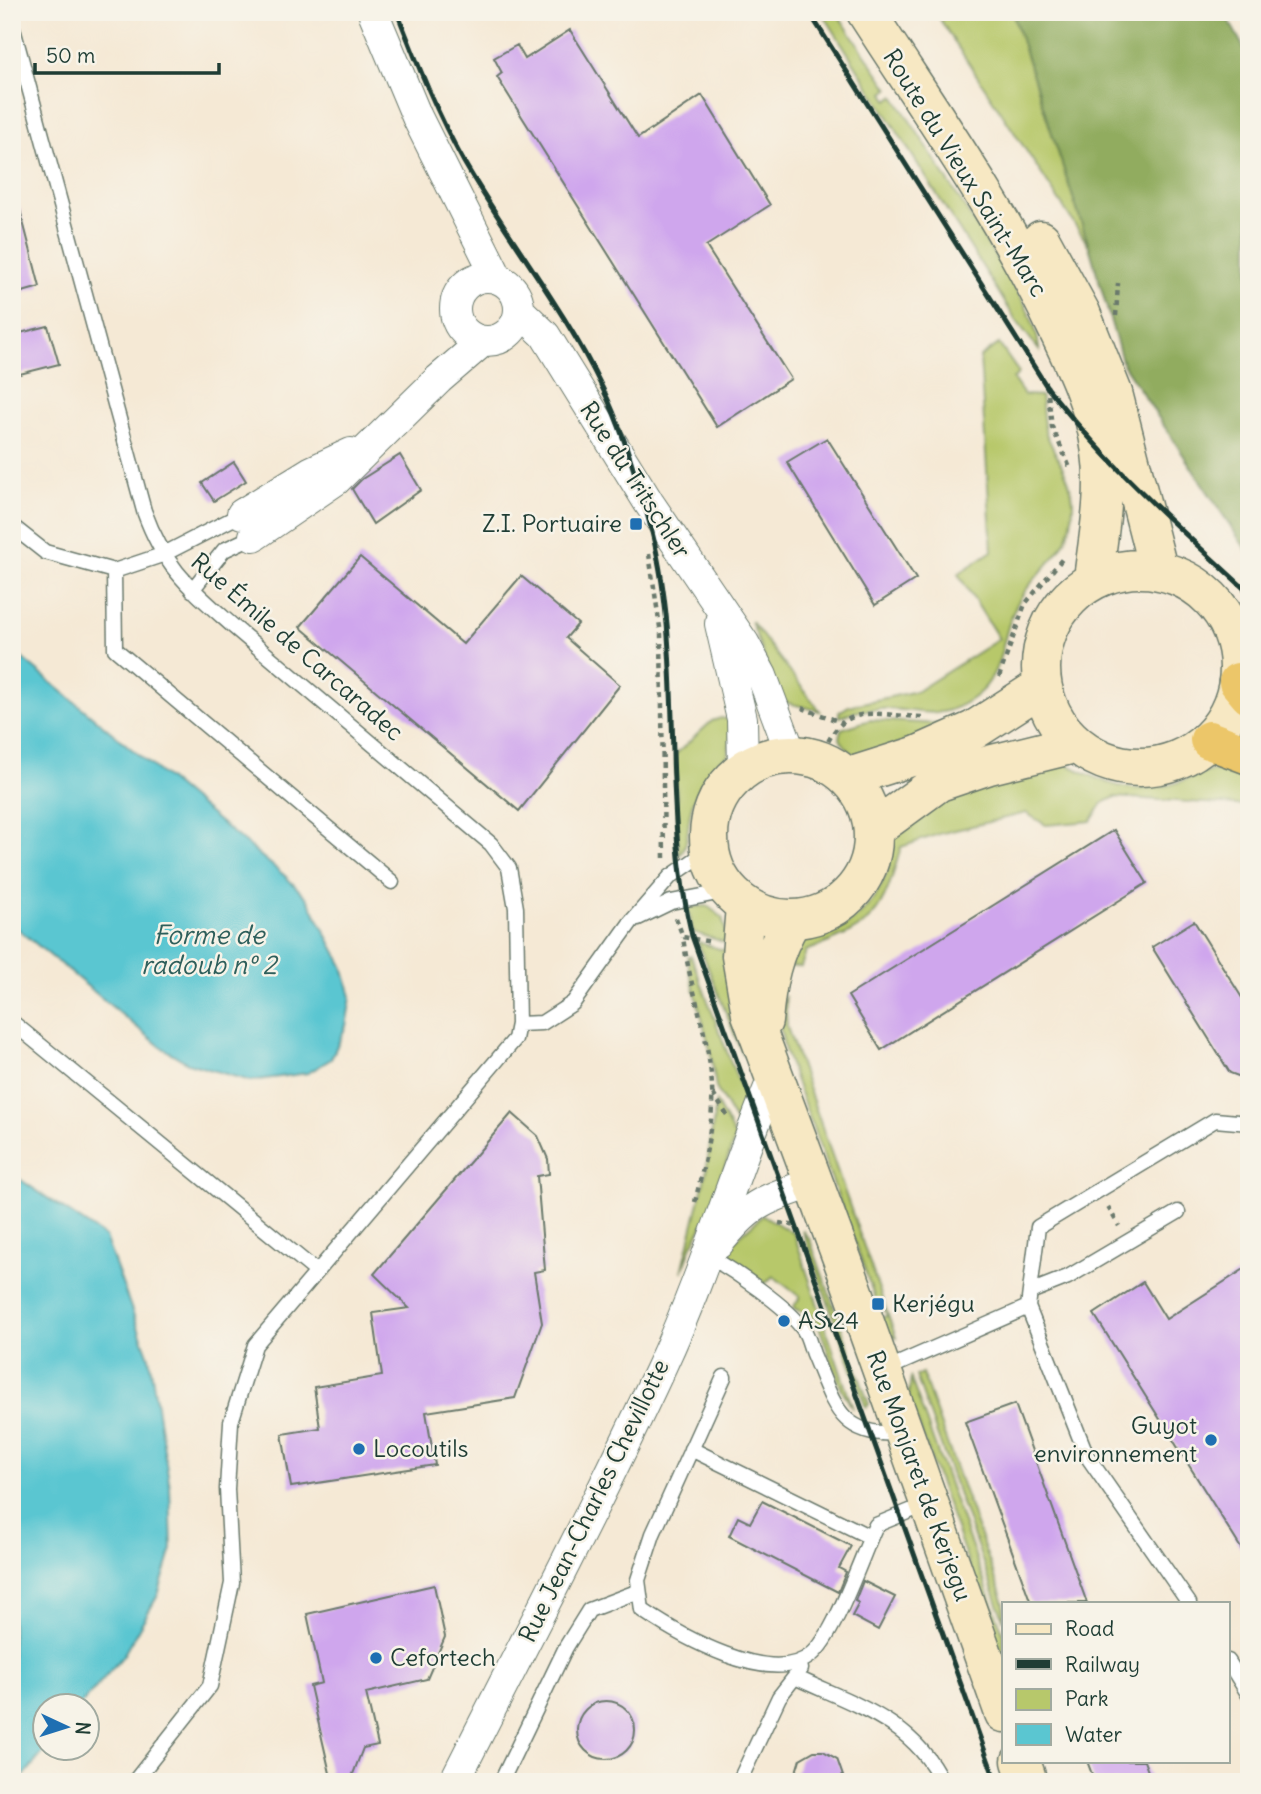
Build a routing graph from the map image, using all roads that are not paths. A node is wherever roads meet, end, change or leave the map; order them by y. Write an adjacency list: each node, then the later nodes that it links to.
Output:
1 (373, 12): 5 (street)
2 (866, 12): 18 (street, Route du Vieux Saint-Marc)
3 (887, 12): 16 (street, Route du Vieux Saint-Marc)
4 (12, 25): 15 (lane, Rue Émile de Carcaradec)
5 (457, 202): 6 (street); 7 (street)
6 (498, 279): 7 (street); 8 (street)
7 (462, 288): 9 (street)
8 (519, 310): 10 (street); 11 (street, Rue du Tritschler)
9 (457, 322): 10 (street); 12 (street)
10 (494, 339): 11 (street); 12 (street)
11 (558, 358): 20 (street, Rue du Tritschler)
12 (439, 379): 13 (street)
13 (248, 525): 15 (lane); 19 (lane)
14 (12, 526): 17 (lane)
15 (162, 555): 17 (lane); 19 (lane, Rue Émile de Carcaradec)
16 (1158, 569): 18 (street); 22 (street)
17 (114, 571): 30 (lane)
18 (1093, 579): 21 (street)
19 (192, 590): 35 (lane, Rue Émile de Carcaradec)
20 (714, 600): 26 (street, Rue du Tritschler); 27 (street, Rue du Tritschler)
21 (1041, 687): 24 (street); 26 (street)
22 (1244, 689): 23 (street)
23 (1209, 740): 24 (street); 25 (highway)
24 (1073, 744): 28 (street)
25 (1249, 755)
26 (820, 764): 27 (street); 28 (street)
27 (743, 769): 29 (street)
28 (873, 830): 32 (street)
29 (709, 849): 31 (street); 33 (lane)
30 (392, 882)
31 (736, 898): 32 (street); 33 (lane); 36 (street, Rue Monjaret de Kerjegu)
32 (792, 920): 36 (street, Rue Monjaret de Kerjegu)
33 (631, 922): 35 (lane)
34 (12, 1022): 42 (lane)
35 (518, 1024): 42 (lane)
36 (761, 1041): 37 (street, Rue Monjaret de Kerjegu)
37 (773, 1078): 39 (street, Rue Monjaret de Kerjegu); 41 (street, Rue Jean-Charles Chevillotte)
38 (1249, 1123): 43 (lane)
39 (812, 1183): 41 (street, Rue Jean-Charles Chevillotte); 45 (street, Rue Monjaret de Kerjegu)
40 (1178, 1212): 43 (lane)
41 (709, 1256): 47 (lane); 60 (street, Rue Jean-Charles Chevillotte)
42 (317, 1272): 59 (lane)
43 (1030, 1292): 44 (lane)
44 (1028, 1307): 45 (lane); 52 (lane)
45 (881, 1372): 47 (street, Rue Monjaret de Kerjegu)
46 (724, 1377): 48 (lane)
47 (903, 1433): 49 (street, Rue Monjaret de Kerjegu)
48 (691, 1449): 50 (lane); 51 (lane)
49 (929, 1504): 50 (lane); 57 (street, Rue Monjaret de Kerjegu)
50 (870, 1536): 53 (lane)
51 (639, 1591): 53 (lane); 61 (lane)
52 (1188, 1602)
53 (813, 1655): 55 (lane)
54 (1230, 1664): 56 (lane)
55 (795, 1677): 62 (lane); 63 (lane)
56 (1249, 1695)
57 (1002, 1707)
58 (1021, 1762): 64 (street)
59 (134, 1782)
60 (454, 1782)
61 (501, 1782)
62 (739, 1782)
63 (942, 1782)
64 (1028, 1782)

